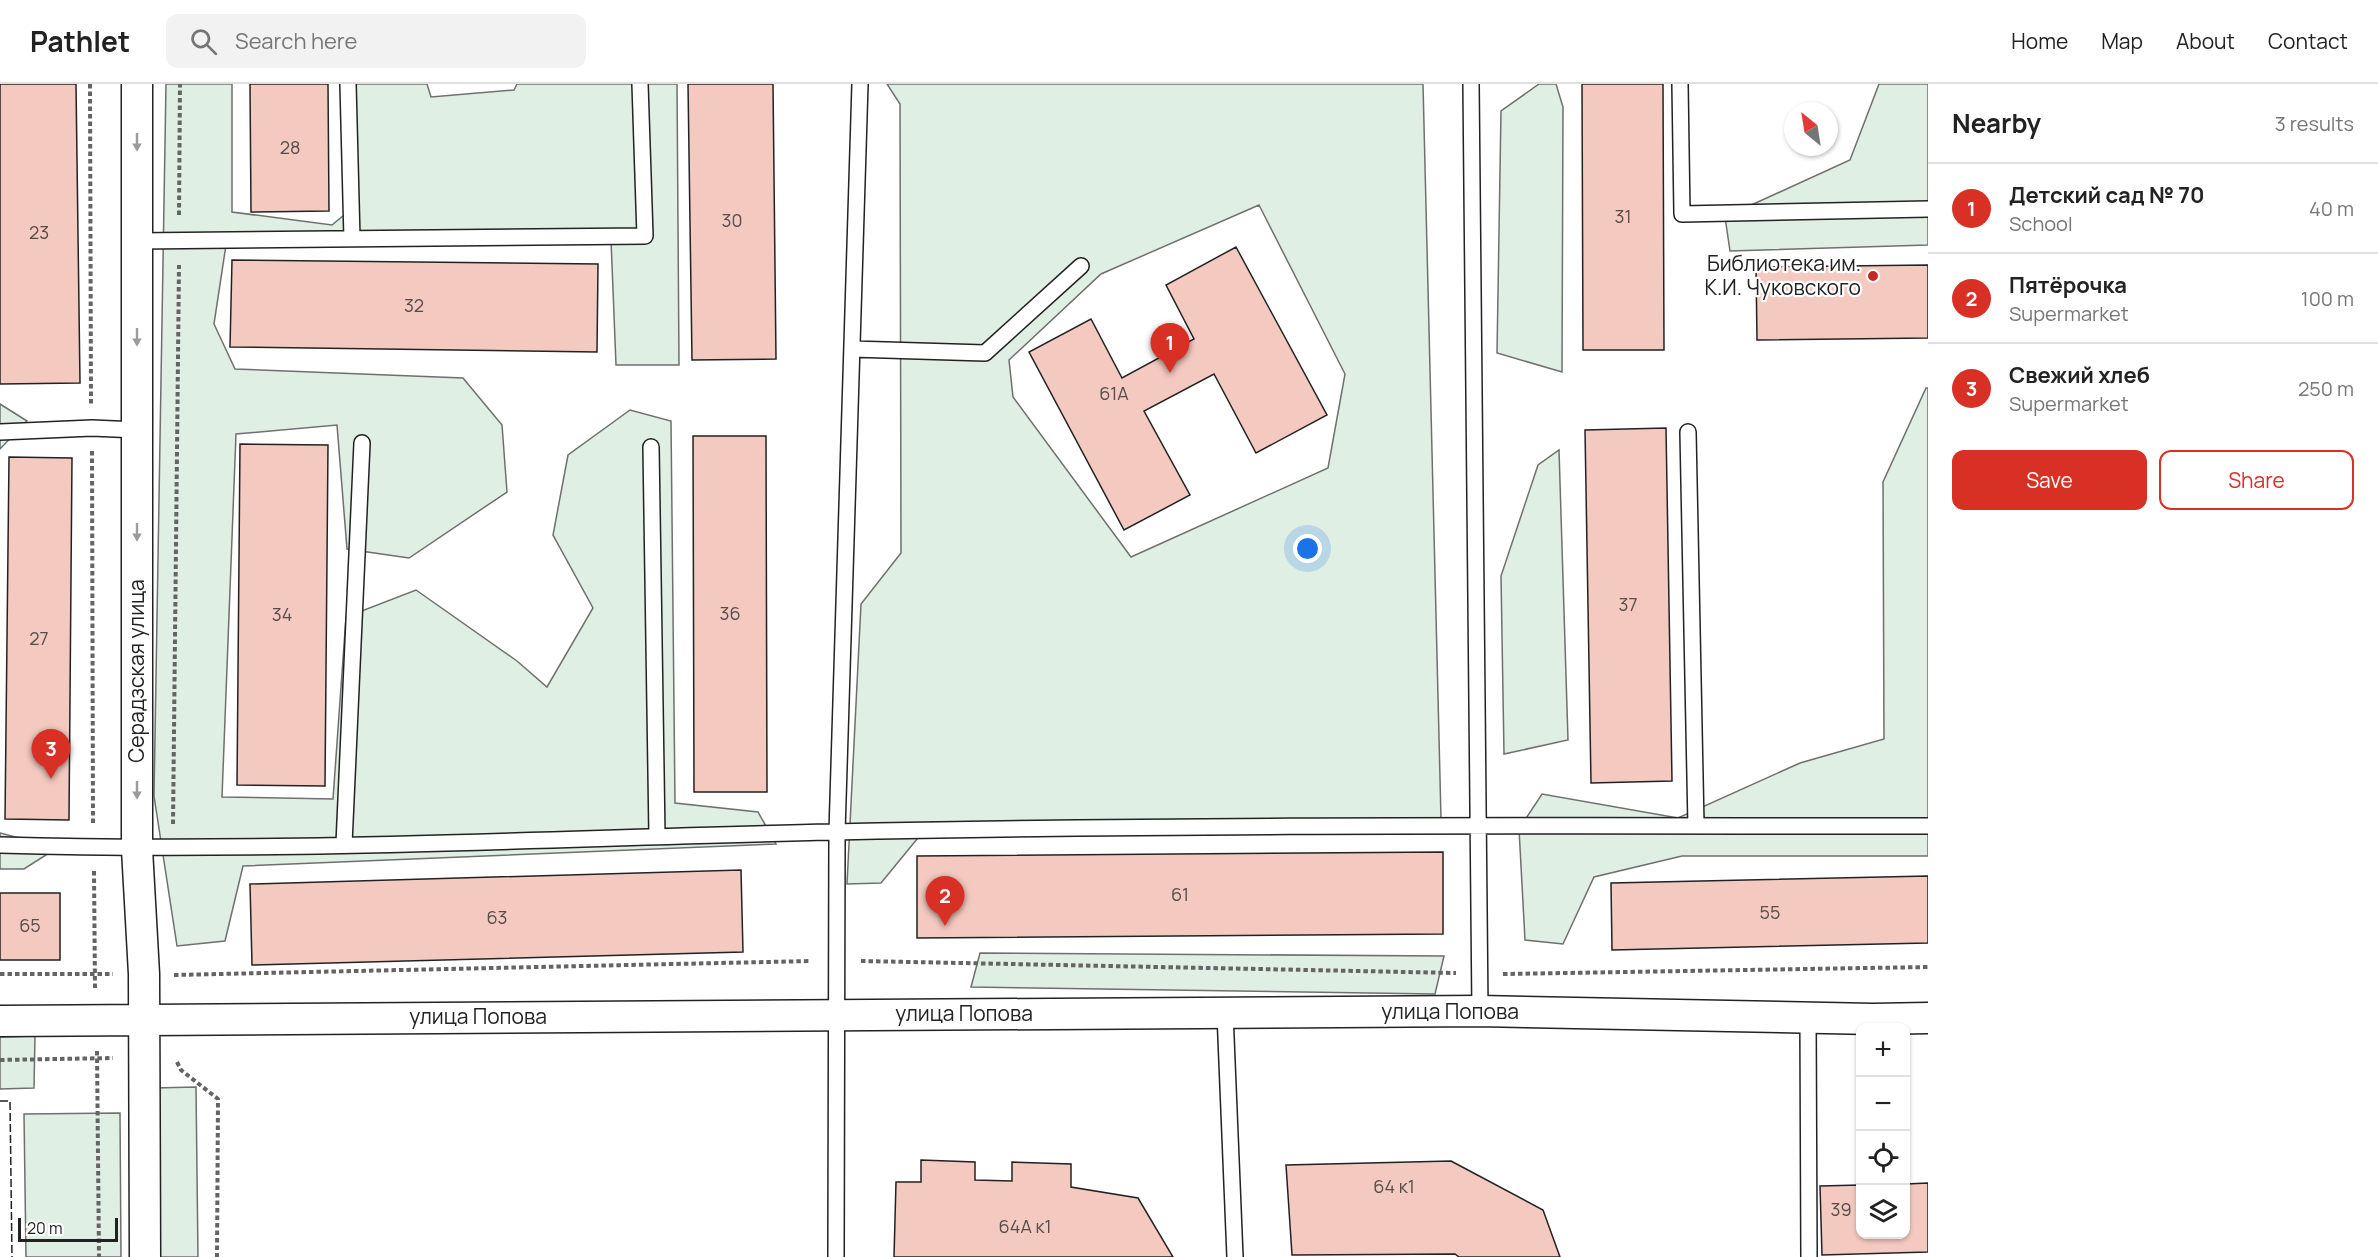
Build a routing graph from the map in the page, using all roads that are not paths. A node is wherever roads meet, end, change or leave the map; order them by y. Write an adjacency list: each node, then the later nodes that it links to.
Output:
1 (137, 84): 9 (street, Серадзская улица, one-way to 9)
2 (348, 84): 8 (lane)
3 (640, 84): 8 (lane)
4 (860, 84): 11 (lane)
5 (1471, 84): 17 (lane)
6 (1680, 84): 7 (lane)
7 (1928, 210)
8 (352, 239): 9 (lane)
9 (137, 241): 12 (street, Серадзская улица, one-way to 12)
10 (1081, 266): 11 (lane)
11 (852, 349): 20 (lane)
12 (137, 430): 13 (lane); 24 (street, Серадзская улица, one-way to 24)
13 (0, 432)
14 (1688, 432): 18 (lane)
15 (362, 443): 22 (lane)
16 (651, 447): 21 (lane)
17 (1478, 825): 18 (lane); 20 (lane); 25 (lane)
18 (1696, 826): 19 (lane)
19 (1928, 826)
20 (837, 832): 21 (lane); 27 (lane)
21 (657, 836): 22 (lane)
22 (344, 844): 24 (lane)
23 (0, 845): 24 (lane)
24 (137, 849): 30 (street, Серадзская улица)
25 (1480, 1011): 26 (street, улица Попова); 28 (street, улица Попова)
26 (1225, 1013): 27 (street, улица Попова); 34 (lane)
27 (838, 1014): 30 (street, улица Попова); 33 (lane)
28 (1808, 1017): 29 (street, улица Попова); 35 (lane)
29 (1928, 1018)
30 (144, 1019): 31 (street, улица Попова); 32 (street, Серадзская улица)
31 (0, 1021)
32 (145, 1257)
33 (836, 1257)
34 (1235, 1257)
35 (1809, 1257)

